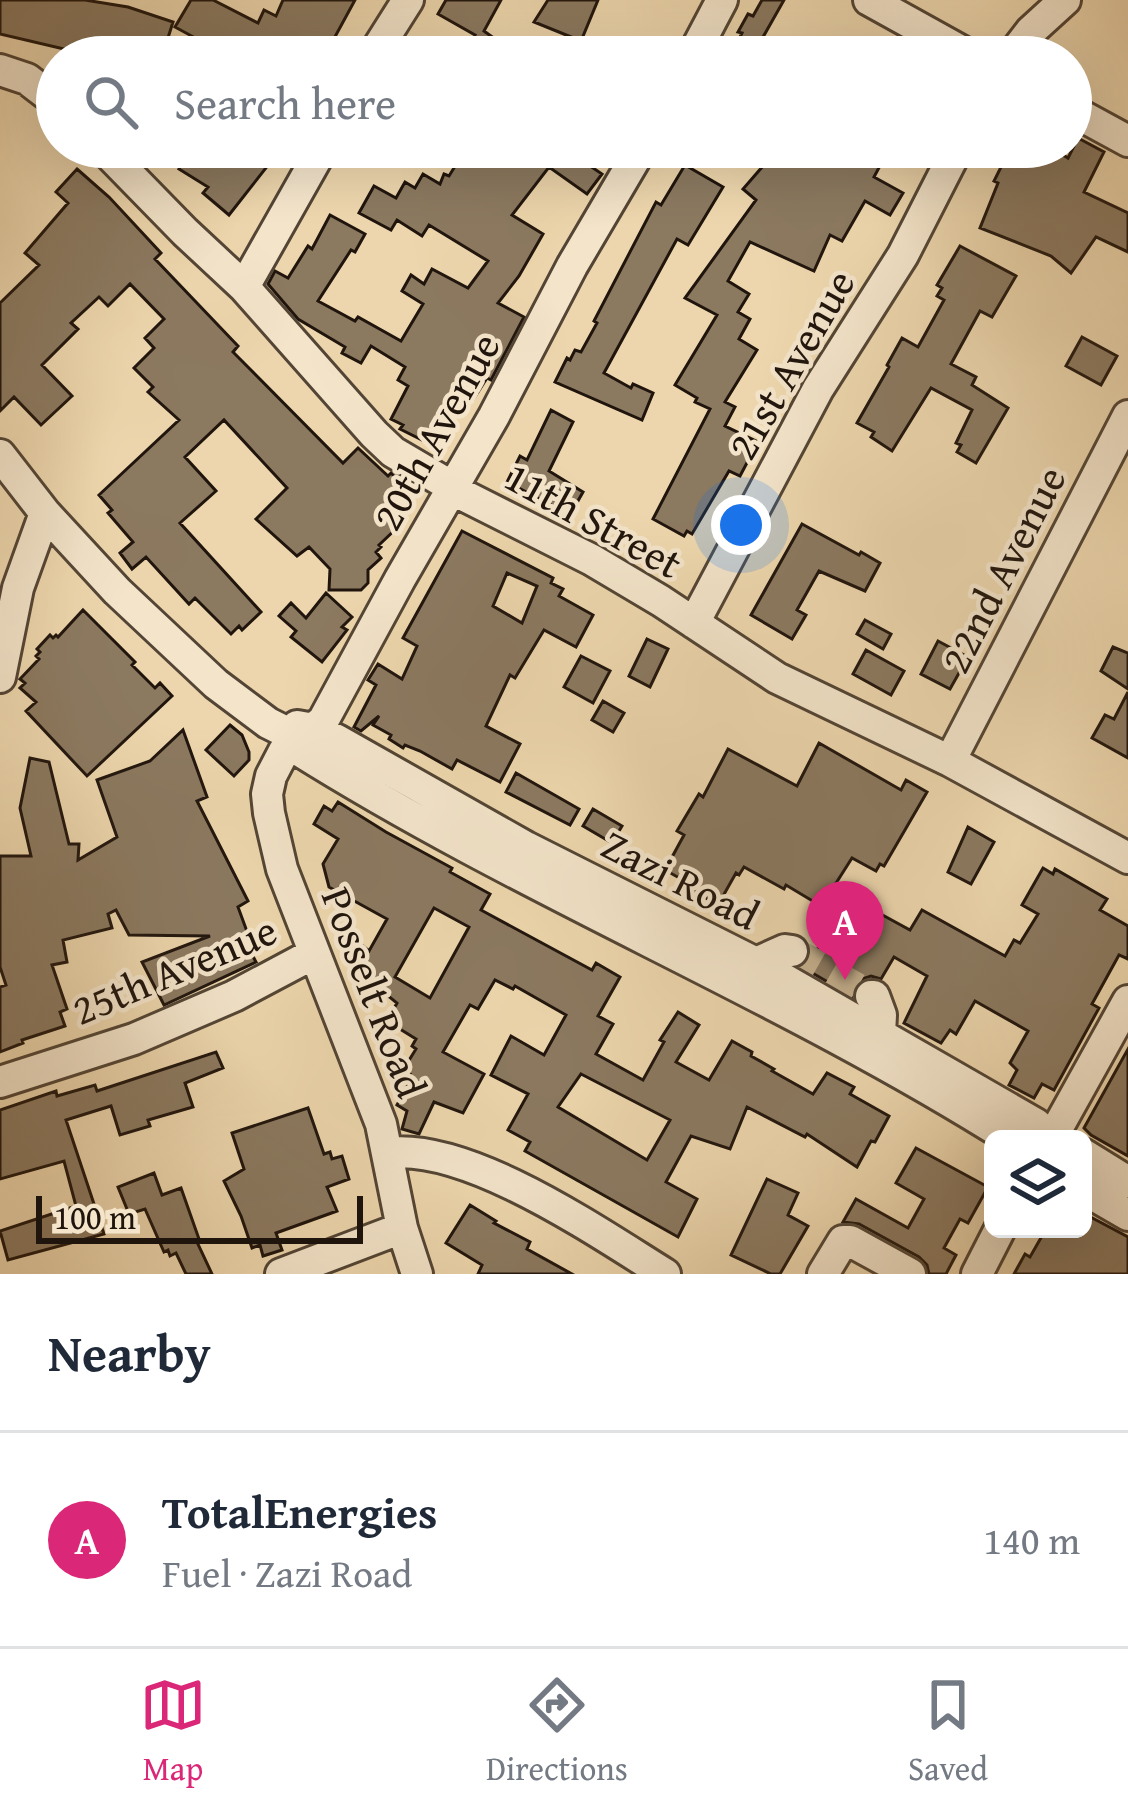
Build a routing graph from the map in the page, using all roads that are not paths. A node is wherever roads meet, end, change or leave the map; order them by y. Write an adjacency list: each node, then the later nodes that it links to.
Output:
1 (408, 0): 5 (street)
2 (722, 0): 6 (street)
3 (869, 0): 7 (street)
4 (1065, 0): 8 (street)
5 (385, 36)
6 (703, 36)
7 (934, 36)
8 (1027, 36)
9 (0, 70): 10 (street)
10 (36, 86)
11 (1092, 121): 12 (street)
12 (1128, 141)
13 (123, 168): 17 (street, 11th Street)
14 (310, 168): 17 (street)
15 (630, 168): 20 (street, 20th Avenue)
16 (947, 168): 23 (street, 21st Avenue)
17 (244, 286): 20 (street, 11th Street)
18 (1128, 416): 26 (street, 22nd Avenue)
19 (0, 455): 21 (street, Zazi Road)
20 (453, 490): 23 (street, 11th Street); 25 (street, 20th Avenue)
21 (45, 513): 22 (street); 25 (street, Zazi Road)
22 (9, 588): 24 (street)
23 (694, 623): 26 (street, 11th Street)
24 (0, 677)
25 (297, 735): 29 (street, Posselt Road); 30 (street, Zazi Road); 35 (street, Zazi Road)
26 (950, 761): 27 (street, 11th Street)
27 (1128, 857)
28 (792, 951): 30 (street)
29 (314, 954): 34 (street, 25th Avenue); 38 (street, Posselt Road)
30 (756, 963): 33 (street, Zazi Road)
31 (871, 996): 33 (street)
32 (1128, 1000): 37 (street)
33 (880, 1034): 36 (street, Zazi Road)
34 (0, 1082)
35 (1030, 1130)
36 (1032, 1130)
37 (1041, 1130)
38 (388, 1153): 43 (street, Posselt Road); 47 (street)
39 (1092, 1160): 40 (street)
40 (1128, 1182)
41 (1092, 1195): 42 (street)
42 (1128, 1215)
43 (402, 1228): 45 (street); 46 (street, Posselt Road)
44 (995, 1238): 50 (street)
45 (281, 1274)
46 (417, 1274)
47 (665, 1274)
48 (823, 1274): 49 (street)
49 (910, 1274)
50 (976, 1274)

